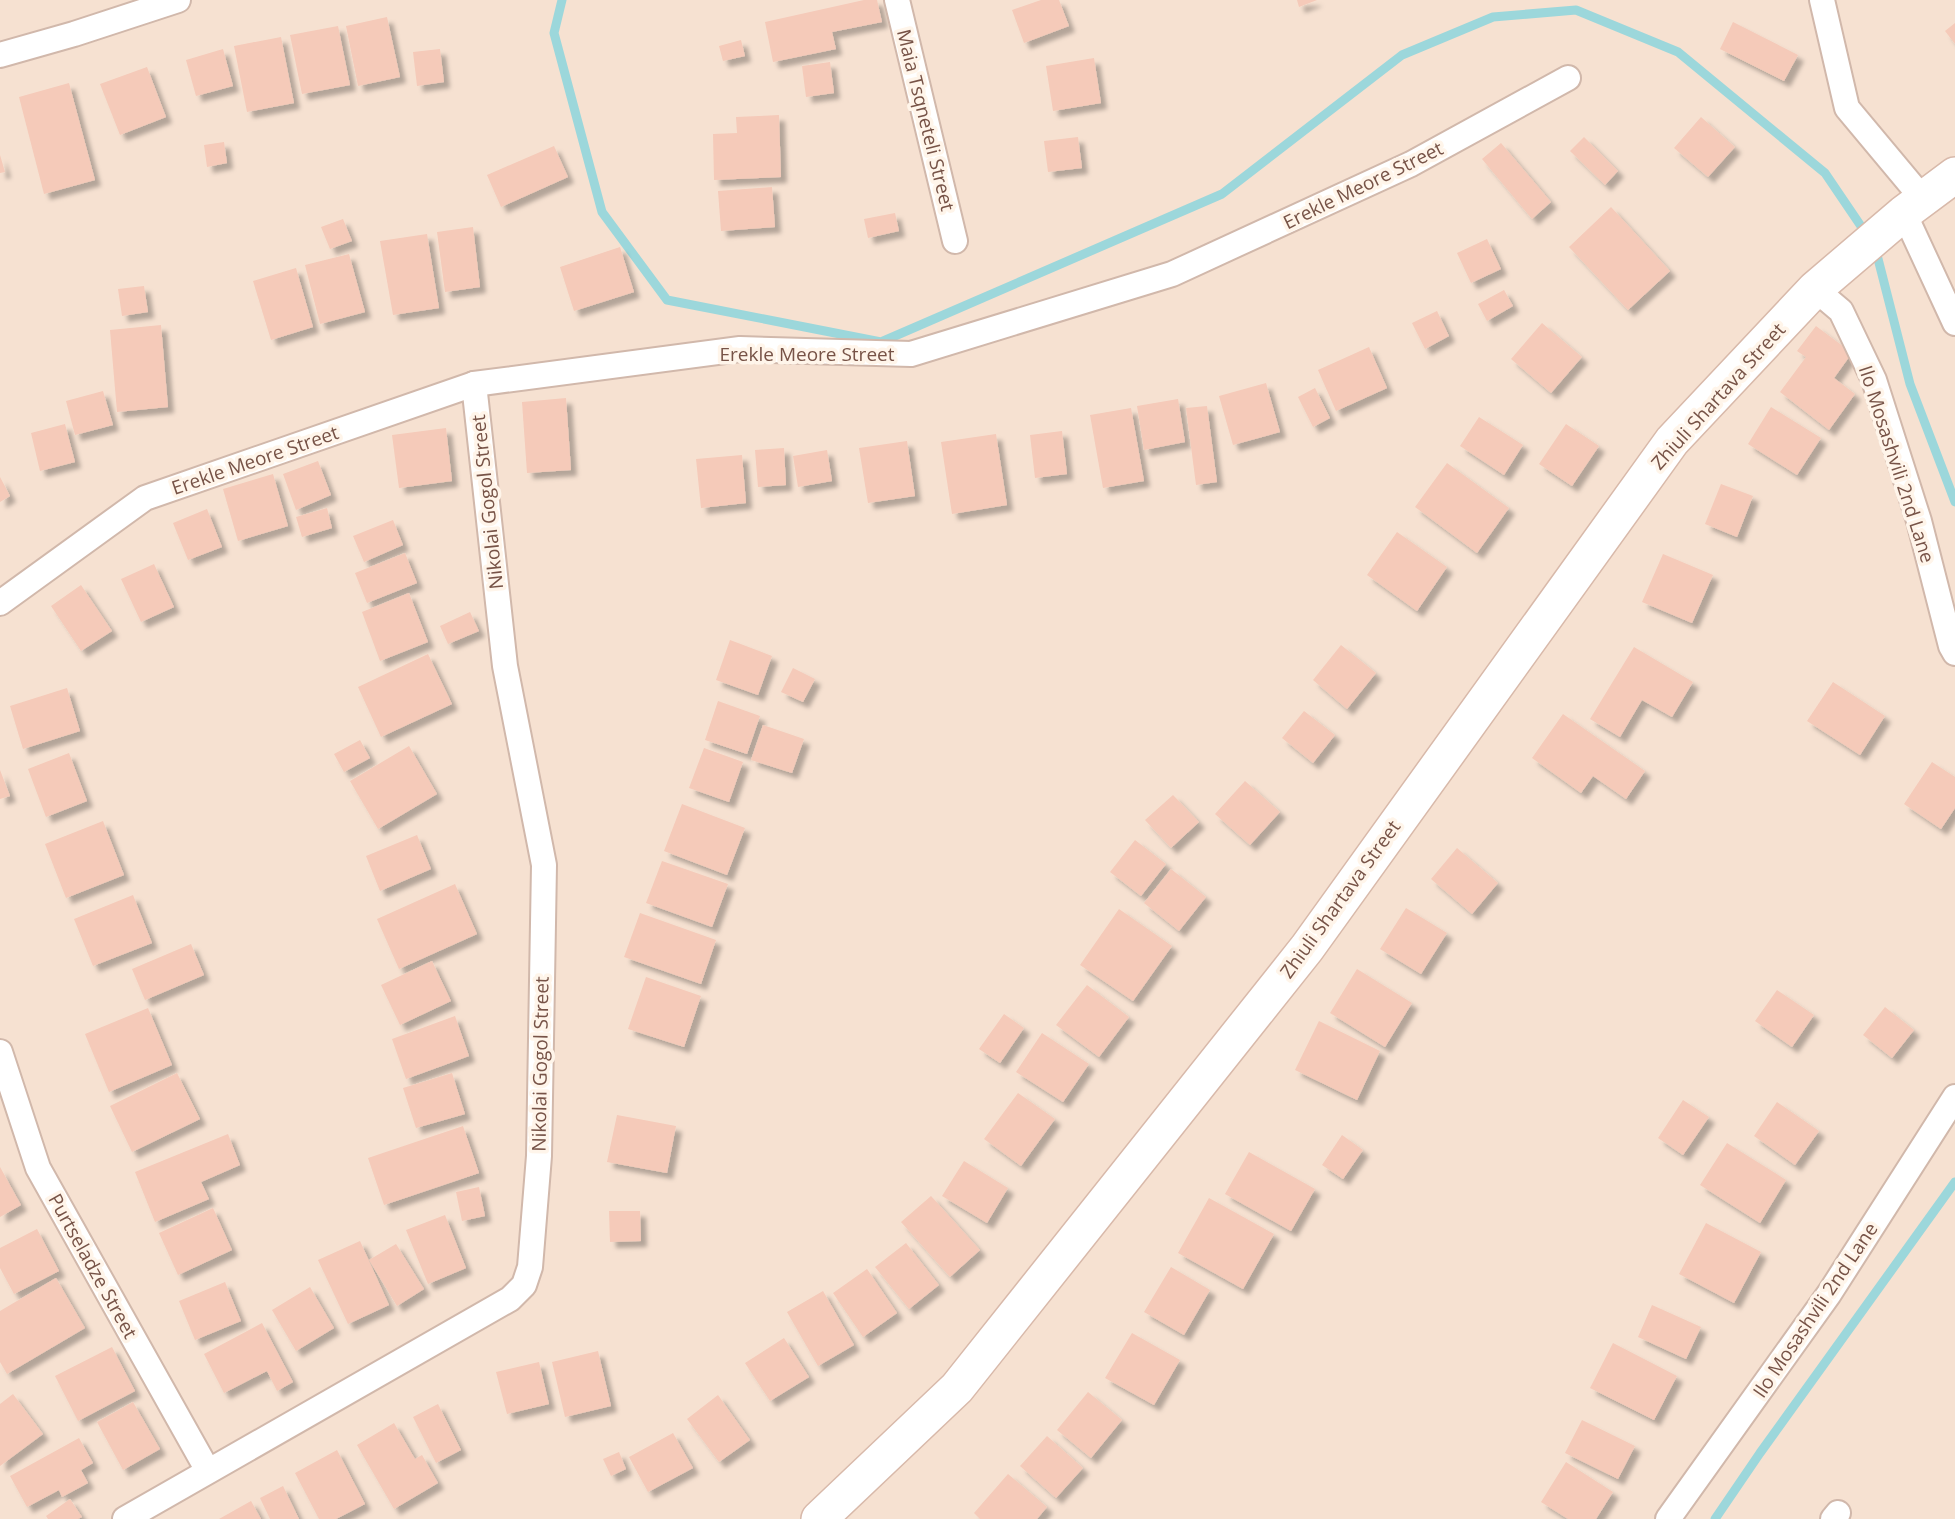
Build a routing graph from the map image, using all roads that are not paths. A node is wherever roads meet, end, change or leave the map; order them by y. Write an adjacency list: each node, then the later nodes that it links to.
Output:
1 (178, 0): 4 (street)
2 (897, 0): 8 (street, Maia Tsqneteli Street)
3 (1822, 0): 7 (street)
4 (0, 55)
5 (1568, 78): 11 (street, Erekle Meore Street)
6 (1955, 175): 7 (street)
7 (1913, 206): 9 (street, Zhiuli Shartava Street); 10 (street)
8 (955, 241)
9 (1815, 289): 13 (street, Ilo Mosashvili 2nd Lane); 18 (street, Zhiuli Shartava Street)
10 (1955, 323)
11 (474, 384): 12 (street, Erekle Meore Street); 16 (street, Nikolai Gogol Street)
12 (0, 603)
13 (1955, 653)
14 (0, 1052): 16 (street, Purtseladze Street)
15 (1955, 1097): 19 (street, Ilo Mosashvili 2nd Lane)
16 (208, 1471): 17 (street, Nikolai Gogol Street)
17 (125, 1519)
18 (819, 1519)
19 (1668, 1519)

